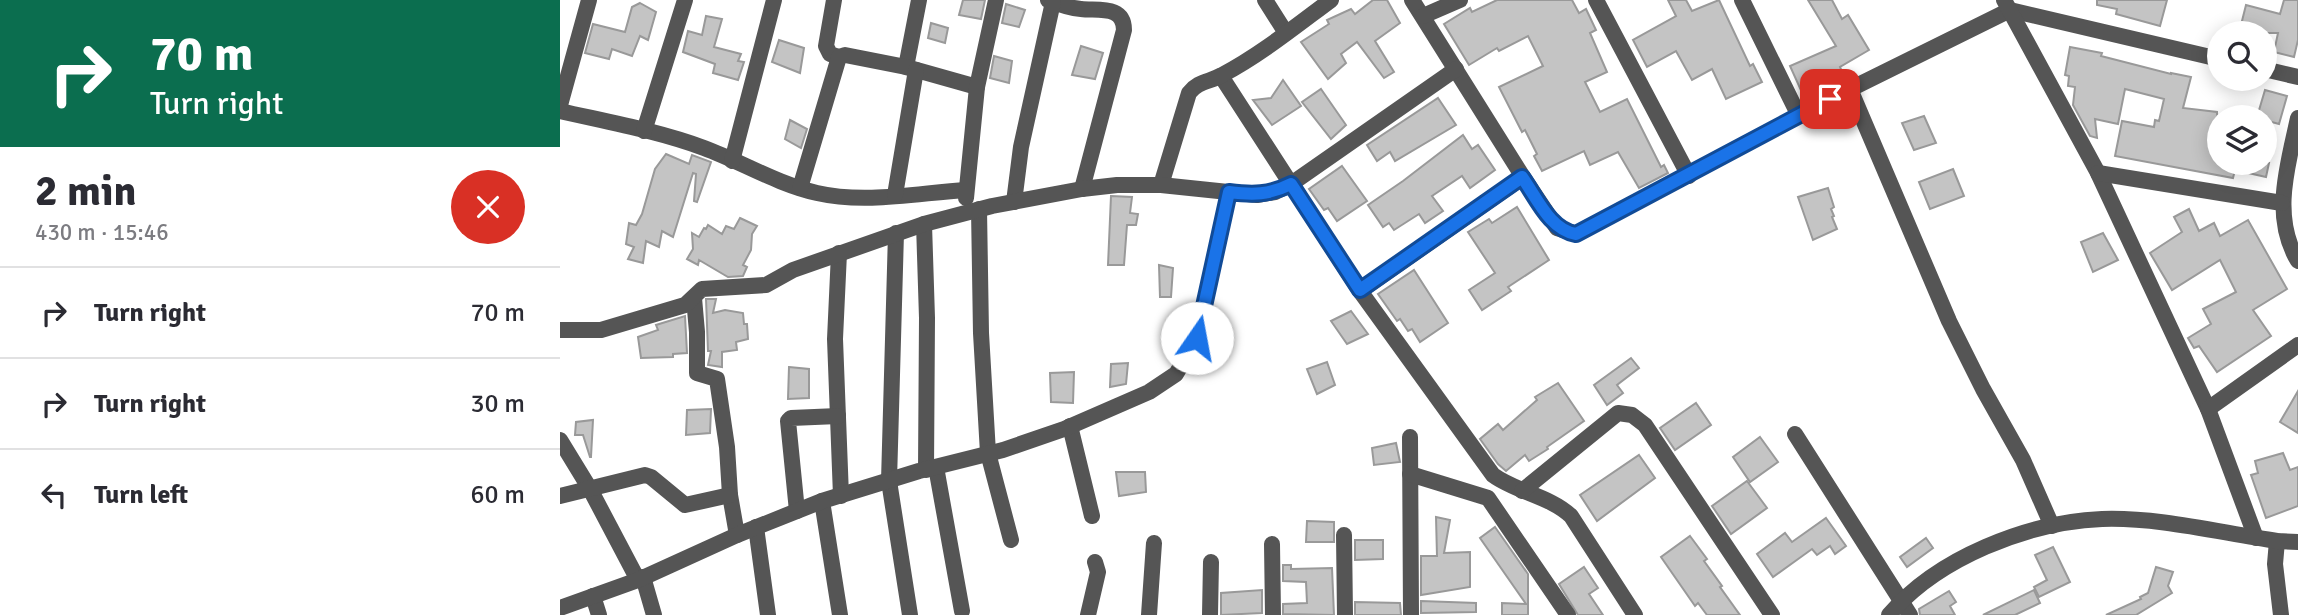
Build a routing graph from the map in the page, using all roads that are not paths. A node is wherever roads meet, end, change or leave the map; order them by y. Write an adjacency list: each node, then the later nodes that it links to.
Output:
1 (589, 0): 26 (street)
2 (685, 0): 30 (street)
3 (774, 0): 31 (street)
4 (834, 0): 18 (street)
5 (919, 0): 19 (street)
6 (996, 0): 24 (street)
7 (1265, 0): 16 (street)
8 (1331, 0): 16 (street)
9 (1412, 0): 15 (street)
10 (1460, 0): 15 (street)
11 (1596, 0): 33 (street)
12 (1742, 0): 28 (street)
13 (1050, 1): 38 (street); 42 (street)
14 (2007, 5): 17 (street); 25 (street); 32 (street)
15 (1423, 16): 20 (street)
16 (1286, 33): 22 (street)
17 (2207, 56)
18 (839, 57): 19 (street); 37 (street)
19 (911, 69): 24 (street); 41 (street)
20 (1456, 69): 34 (street); 35 (street)
21 (2277, 72): 23 (street)
22 (1220, 76): 35 (street); 36 (street)
23 (2298, 77)
24 (977, 87): 39 (street)
25 (1850, 89): 28 (street); 71 (street)
26 (560, 105)
27 (560, 111): 30 (street)
28 (1799, 116): 33 (street)
29 (2298, 117): 43 (street)
30 (644, 131): 31 (street)
31 (732, 161): 37 (street)
32 (2098, 173): 43 (street); 53 (street)
33 (1689, 176): 34 (street)
34 (1522, 177): 49 (street)
35 (1291, 184): 40 (street); 49 (street)
36 (1161, 185): 38 (street); 40 (street)
37 (800, 188): 41 (street)
38 (1082, 188): 42 (street)
39 (966, 190): 41 (street); 44 (street)
40 (1229, 192): 55 (street)
41 (895, 195)
42 (1014, 202): 44 (street)
43 (2282, 203): 48 (street)
44 (973, 211): 45 (street); 59 (street)
45 (924, 223): 46 (street); 60 (street)
46 (896, 233): 47 (street); 62 (street)
47 (839, 253): 50 (street); 54 (street)
48 (2298, 261)
49 (1360, 290): 64 (street)
50 (694, 298): 51 (street); 65 (street)
51 (560, 330)
52 (2298, 345): 53 (street)
53 (2208, 409): 75 (street)
54 (838, 416): 67 (street); 69 (street)
55 (1070, 426): 59 (street); 70 (street)
56 (1795, 433): 86 (street)
57 (1410, 437): 61 (street)
58 (560, 440): 63 (street)
59 (988, 453): 60 (street); 76 (street)
60 (931, 468): 62 (street); 87 (street)
61 (1410, 474): 98 (street); 99 (street)
62 (889, 481): 67 (street); 92 (street)
63 (590, 489): 65 (street); 66 (street); 83 (street)
64 (1522, 491): 100 (street); 101 (street)
65 (730, 495): 73 (street)
66 (560, 496)
67 (841, 496): 68 (street)
68 (822, 501): 69 (street); 91 (street)
69 (797, 511): 72 (street)
70 (1092, 516)
71 (2052, 526): 75 (street); 86 (street)
72 (756, 527): 73 (street); 90 (street)
73 (737, 535): 83 (street)
74 (1344, 536): 97 (street)
75 (2256, 538): 77 (street)
76 (1011, 540)
77 (2277, 541): 78 (street); 103 (street)
78 (2298, 542)
79 (1154, 543): 94 (street)
80 (1272, 544): 96 (street)
81 (1095, 562): 93 (street)
82 (1211, 562): 95 (street)
83 (640, 579): 84 (street); 89 (street)
84 (593, 596): 85 (street); 88 (street)
85 (560, 608)
86 (1906, 608): 102 (street)
87 (962, 611)
88 (599, 615)
89 (654, 615)
90 (768, 615)
91 (840, 615)
92 (910, 615)
93 (1088, 615)
94 (1149, 615)
95 (1209, 615)
96 (1273, 615)
97 (1345, 615)
98 (1411, 615)
99 (1568, 615)
100 (1635, 615)
101 (1772, 615)
102 (1889, 615)
103 (2281, 615)

